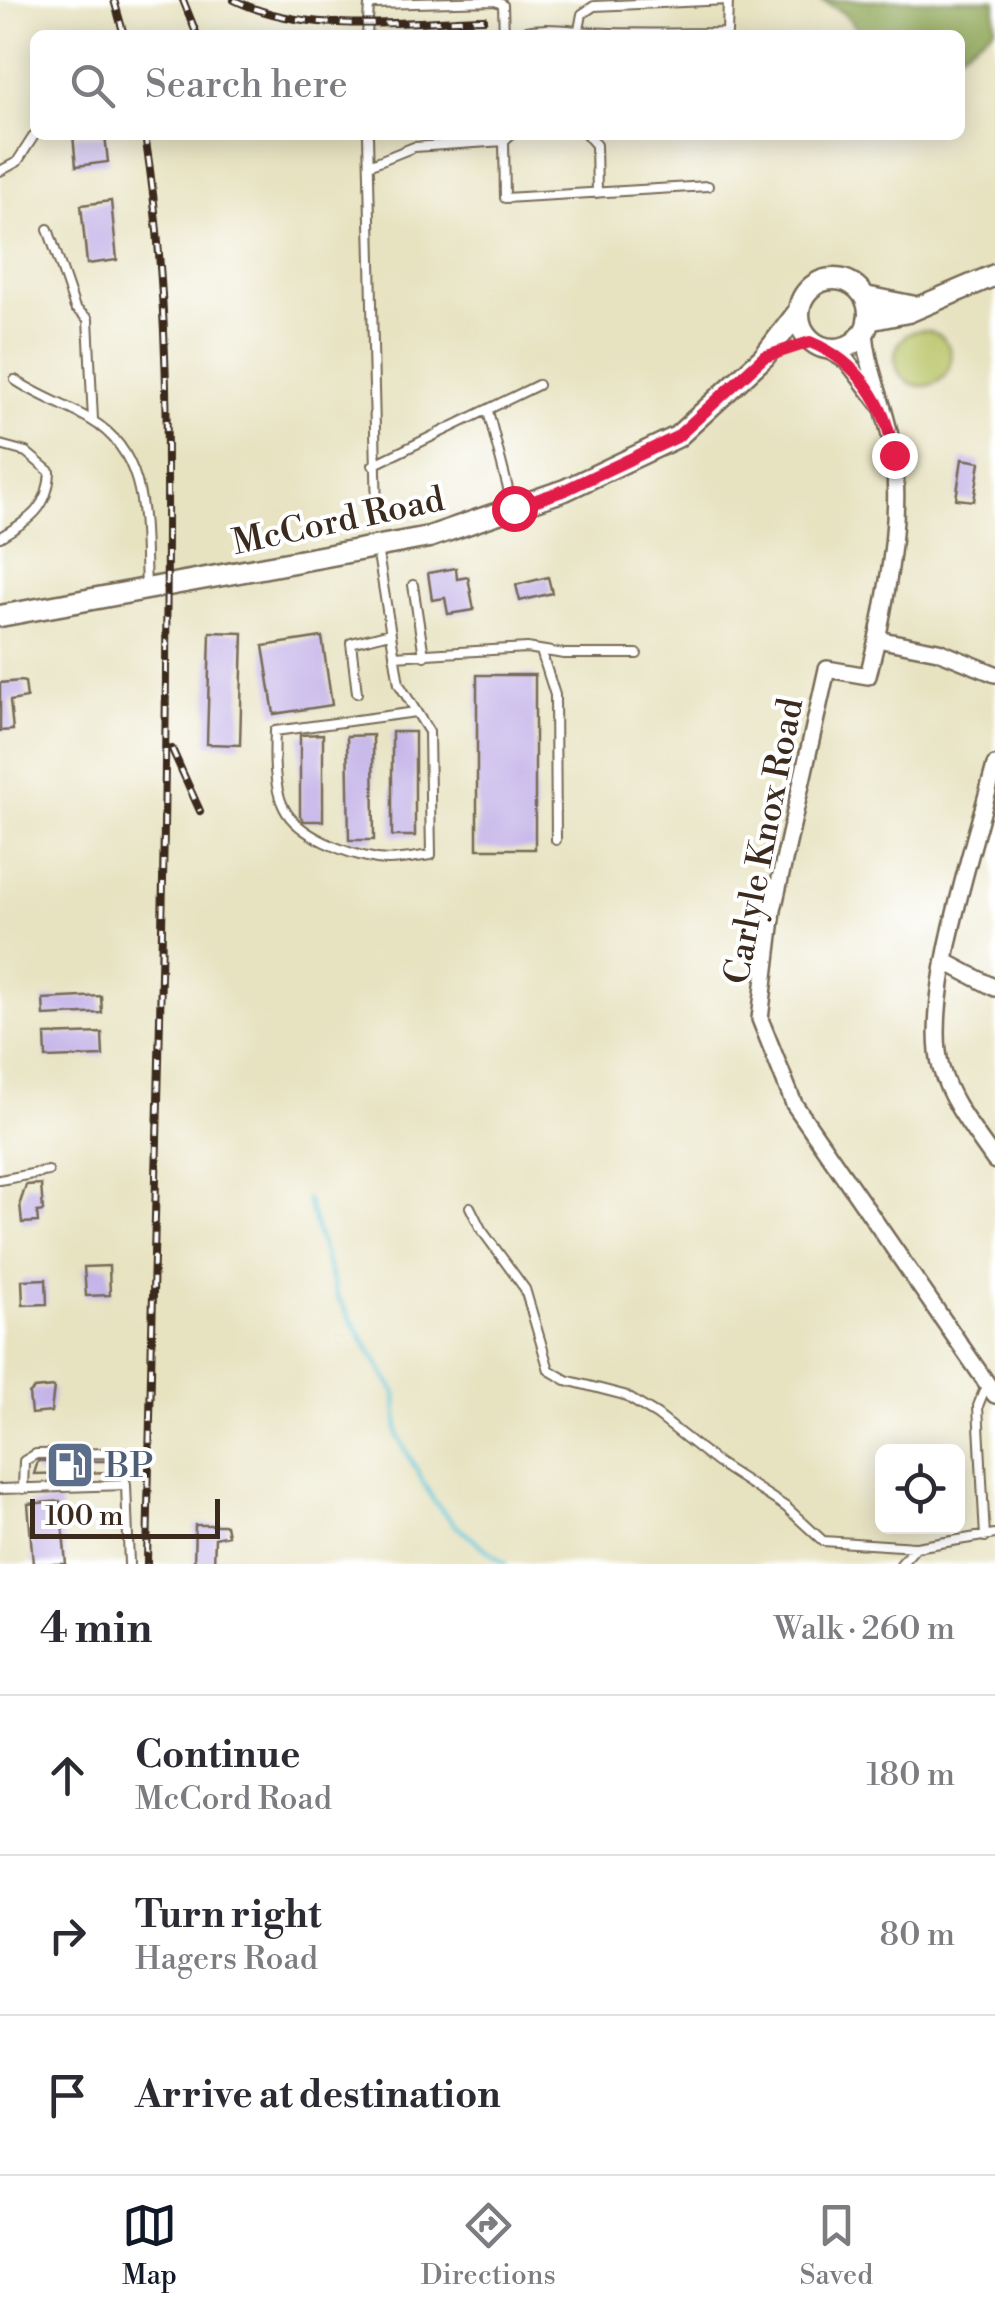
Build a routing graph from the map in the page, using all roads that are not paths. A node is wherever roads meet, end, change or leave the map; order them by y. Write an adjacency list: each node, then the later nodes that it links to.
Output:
1 (367, 30): 2 (lane)
2 (506, 30)
3 (523, 30): 4 (lane)
4 (549, 30)
5 (579, 30): 6 (lane)
6 (726, 30)
7 (31, 140): 13 (lane)
8 (368, 140): 12 (lane)
9 (488, 140): 12 (lane)
10 (507, 140): 15 (lane)
11 (592, 140): 15 (lane)
12 (369, 165): 30 (lane)
13 (0, 171)
14 (708, 186): 15 (lane)
15 (597, 193)
16 (48, 229): 28 (lane)
17 (995, 275): 19 (street, McCord Road)
18 (865, 298): 19 (street, McCord Road); 20 (street, McCord Road); 21 (street)
19 (916, 307): 21 (street, McCord Road)
20 (799, 311): 22 (street); 23 (street, McCord Road)
21 (867, 325): 22 (street, McCord Road); 26 (street)
22 (817, 345): 23 (street, McCord Road); 26 (street)
23 (764, 357): 31 (street, McCord Road)
24 (16, 380): 28 (lane)
25 (538, 384): 27 (lane)
26 (879, 403): 39 (street)
27 (488, 411): 30 (lane); 31 (lane)
28 (93, 420): 36 (lane)
29 (0, 445): 33 (lane)
30 (373, 466): 32 (lane)
31 (514, 508): 34 (street, McCord Road)
32 (377, 514)
33 (0, 537)
34 (377, 548): 36 (street, McCord Road); 38 (lane)
35 (413, 586): 43 (lane)
36 (146, 592): 37 (street, McCord Road)
37 (0, 616)
38 (390, 633): 42 (lane); 45 (lane)
39 (877, 639): 44 (street); 55 (street, Carlyle Knox Road)
40 (541, 651): 41 (lane); 43 (lane); 48 (lane)
41 (637, 654)
42 (394, 656): 43 (lane); 46 (lane)
43 (424, 656)
44 (995, 674)
45 (357, 693)
46 (416, 712): 46 (lane)
47 (995, 766): 49 (street)
48 (556, 840)
49 (946, 962): 50 (street); 51 (street)
50 (995, 988)
51 (995, 1161)
52 (48, 1171): 53 (lane)
53 (0, 1180)
54 (470, 1207): 61 (lane)
55 (991, 1389): 60 (lane)
56 (126, 1485): 58 (lane); 58 (lane); 62 (lane)
57 (0, 1489): 58 (lane)
58 (23, 1489)
59 (995, 1534): 60 (lane)
60 (984, 1537): 61 (lane)
61 (916, 1548): 63 (lane)
62 (129, 1564)
63 (901, 1564)

